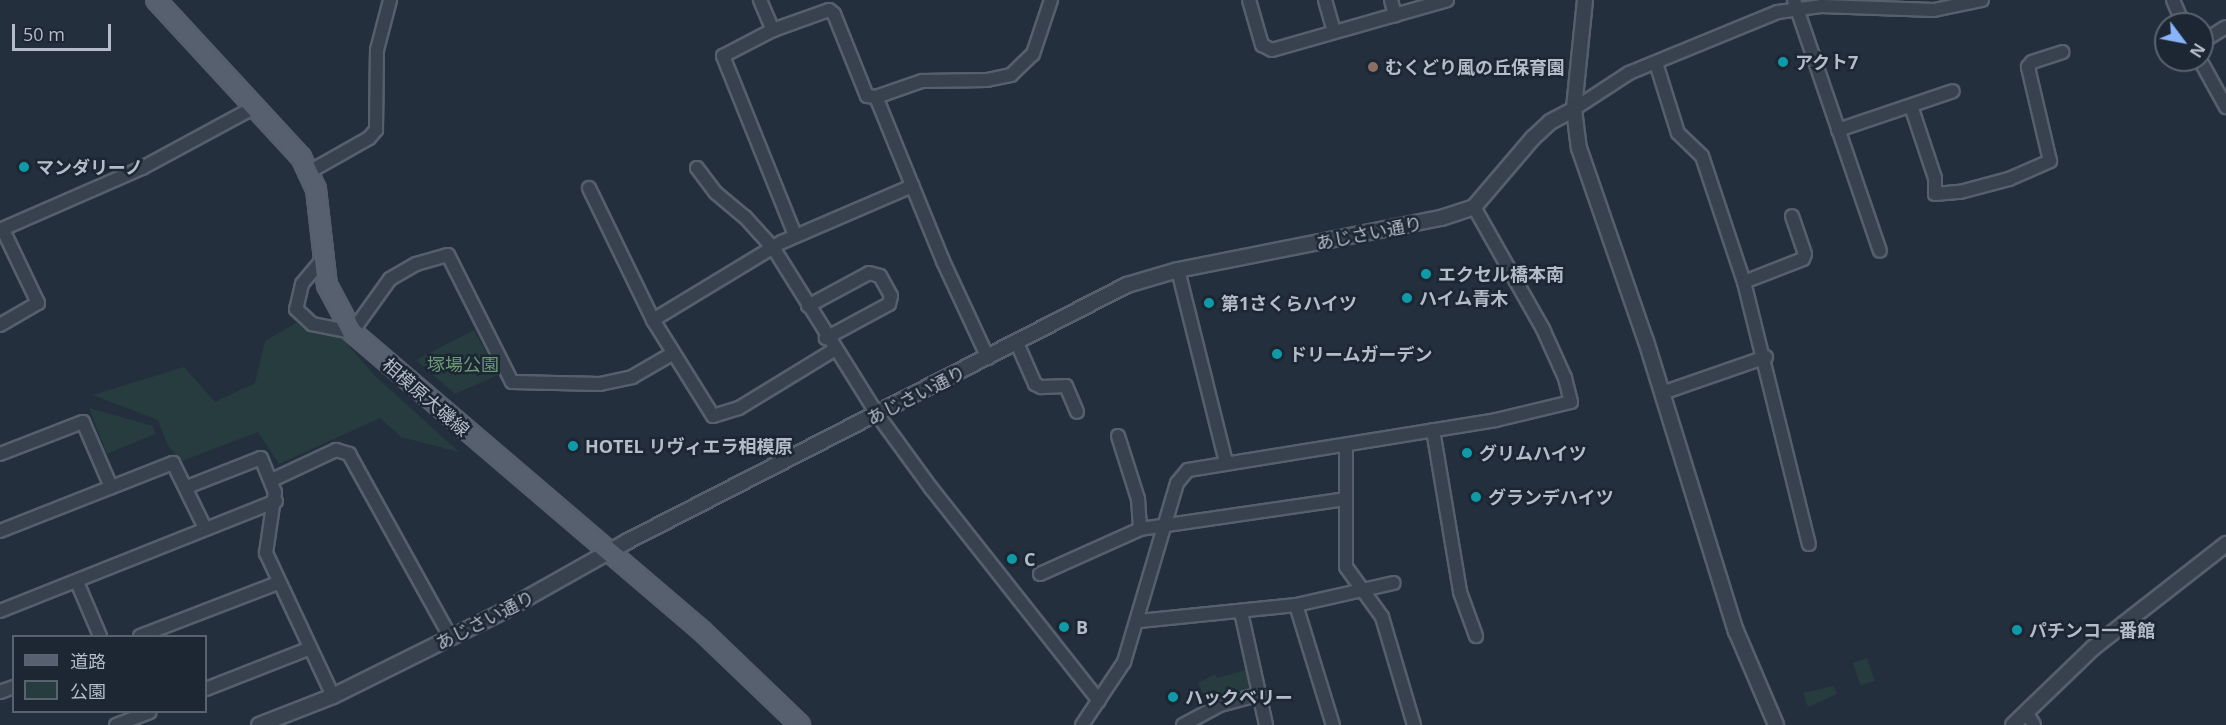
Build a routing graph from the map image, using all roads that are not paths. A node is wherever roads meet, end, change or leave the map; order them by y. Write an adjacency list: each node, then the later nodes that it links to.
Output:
1 (156, 0): 21 (main road, 相模原大磯線)
2 (390, 0): 26 (street)
3 (760, 0): 13 (street)
4 (1051, 0): 19 (street)
5 (1249, 0): 14 (street)
6 (1324, 0): 14 (street)
7 (1391, 0): 12 (street)
8 (1447, 0): 12 (street)
9 (1585, 0): 23 (street)
10 (1982, 0): 11 (street)
11 (1795, 4): 16 (street); 24 (street)
12 (1395, 15): 14 (street)
13 (773, 30): 19 (street); 32 (street)
14 (1334, 33)
15 (2062, 52): 20 (street)
16 (1656, 63): 23 (street); 37 (street)
17 (2207, 72): 22 (street)
18 (1953, 91): 20 (street)
19 (876, 97): 27 (street)
20 (1911, 106): 24 (street)
21 (255, 107): 26 (main road, 相模原大磯線); 31 (street)
22 (2226, 107)
23 (1574, 109): 29 (street); 48 (street)
24 (1838, 130): 34 (street)
25 (697, 168): 33 (street)
26 (309, 172): 35 (main road, 相模原大磯線)
27 (912, 186): 32 (street); 47 (street)
28 (589, 188): 39 (street)
29 (1474, 207): 36 (street, あじさい通り); 51 (street)
30 (1792, 216): 37 (street)
31 (1, 230): 40 (street)
32 (795, 235): 33 (street)
33 (774, 249): 38 (street); 39 (street)
34 (1880, 252)
35 (322, 260): 41 (main road, 相模原大磯線); 41 (street)
36 (1178, 270): 43 (street, あじさい通り); 55 (street)
37 (1744, 282): 46 (street)
38 (808, 306): 42 (street); 42 (street)
39 (653, 320): 45 (street)
40 (0, 325)
41 (352, 332): 45 (street); 67 (main road, 相模原大磯線)
42 (826, 338): 44 (street)
43 (1017, 343): 47 (street, あじさい通り); 49 (street)
44 (834, 350): 45 (street); 50 (street)
45 (672, 354)
46 (1766, 357): 48 (street); 65 (street)
47 (988, 358): 50 (street, あじさい通り)
48 (1662, 393): 96 (street)
49 (1077, 412)
50 (877, 414): 67 (street, あじさい通り); 85 (street)
51 (1433, 430): 53 (street); 79 (street)
52 (1118, 436): 63 (street)
53 (1346, 446): 55 (street); 59 (street)
54 (0, 454): 57 (street)
55 (1226, 463): 61 (street)
56 (272, 480): 58 (street); 60 (street); 80 (street)
57 (111, 487): 58 (street); 64 (street)
58 (187, 487): 62 (street)
59 (1346, 499): 61 (street); 72 (street)
60 (276, 501): 62 (street); 70 (street)
61 (1165, 526): 63 (street); 76 (street)
62 (205, 528): 69 (street)
63 (1140, 530): 68 (street)
64 (0, 531)
65 (1809, 544)
66 (2225, 549): 86 (street)
67 (609, 552): 80 (street, あじさい通り); 90 (main road, 相模原大磯線)
68 (1040, 574)
69 (78, 582): 74 (street); 77 (street)
70 (278, 583): 78 (street); 81 (street)
71 (1394, 583): 72 (street)
72 (1362, 591): 73 (street); 95 (street)
73 (1296, 605): 75 (street); 94 (street)
74 (0, 611)
75 (1241, 612): 76 (street); 83 (street)
76 (1139, 621): 85 (street)
77 (100, 635)
78 (143, 635)
79 (1476, 636)
80 (451, 638): 84 (street, あじさい通り)
81 (308, 649): 82 (street); 84 (street)
82 (207, 690)
83 (1257, 695): 92 (street); 93 (street)
84 (333, 696): 89 (street, あじさい通り)
85 (1099, 701): 91 (street)
86 (2026, 712): 97 (street); 98 (street)
87 (133, 718): 88 (street)
88 (116, 725)
89 (259, 725)
90 (800, 725)
91 (1082, 725)
92 (1183, 725)
93 (1266, 725)
94 (1333, 725)
95 (1414, 725)
96 (1776, 725)
97 (2013, 725)
98 (2034, 725)

